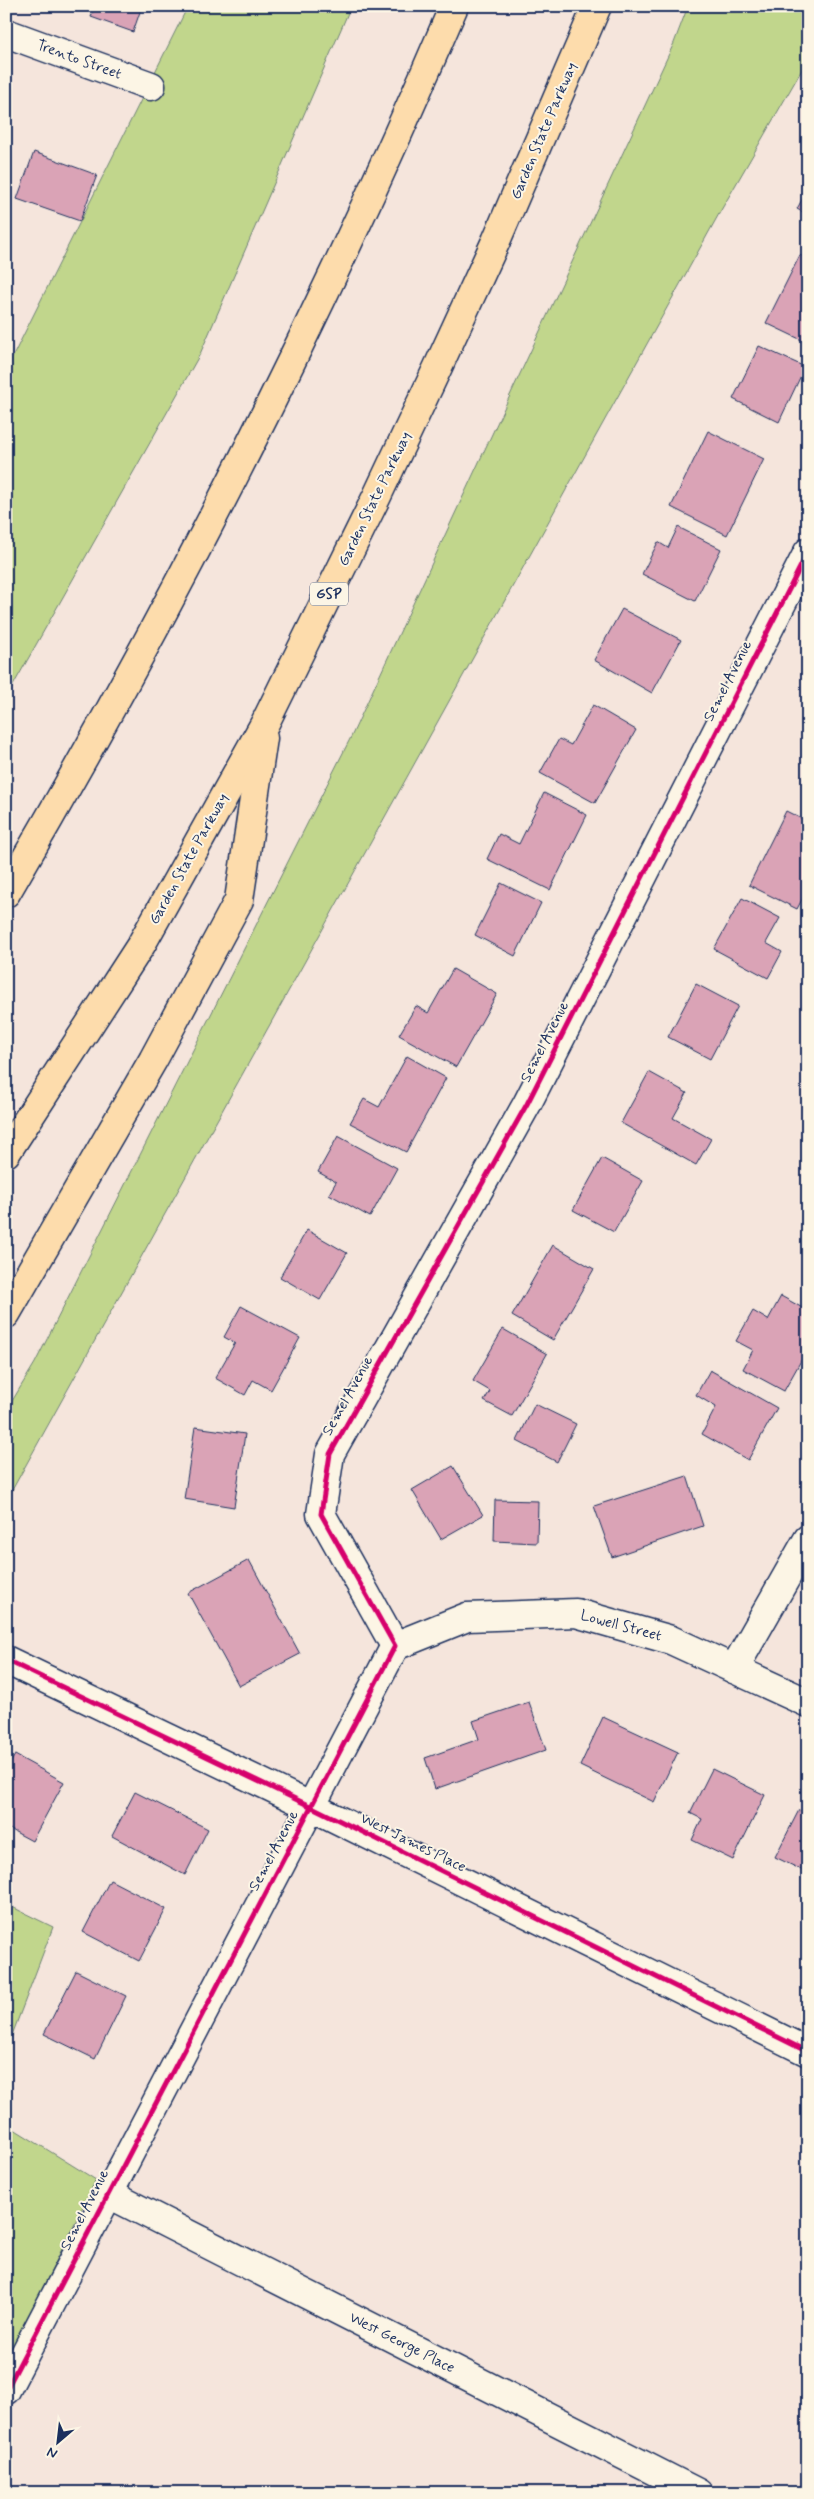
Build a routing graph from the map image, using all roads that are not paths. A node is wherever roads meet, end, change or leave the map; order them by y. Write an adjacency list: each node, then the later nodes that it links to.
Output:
1 (454, 6): 7 (highway)
2 (598, 6): 6 (highway, Garden State Parkway / GSP)
3 (6, 33): 4 (street, Trento Street)
4 (151, 86)
5 (808, 552): 11 (street, Semel Avenue)
6 (265, 723): 8 (highway, Garden State Parkway / GSP); 9 (highway)
7 (6, 893)
8 (6, 1153)
9 (6, 1314)
10 (808, 1539): 13 (street)
11 (395, 1646): 13 (street, Lowell Street); 15 (street, Semel Avenue)
12 (6, 1660): 15 (street, West James Place)
13 (734, 1669): 14 (street, Lowell Street)
14 (808, 1703)
15 (312, 1807): 16 (street, West James Place); 17 (street, Semel Avenue)
16 (808, 2052)
17 (107, 2193): 18 (street, Semel Avenue); 19 (street, West George Place)
18 (6, 2390)
19 (698, 2493)

